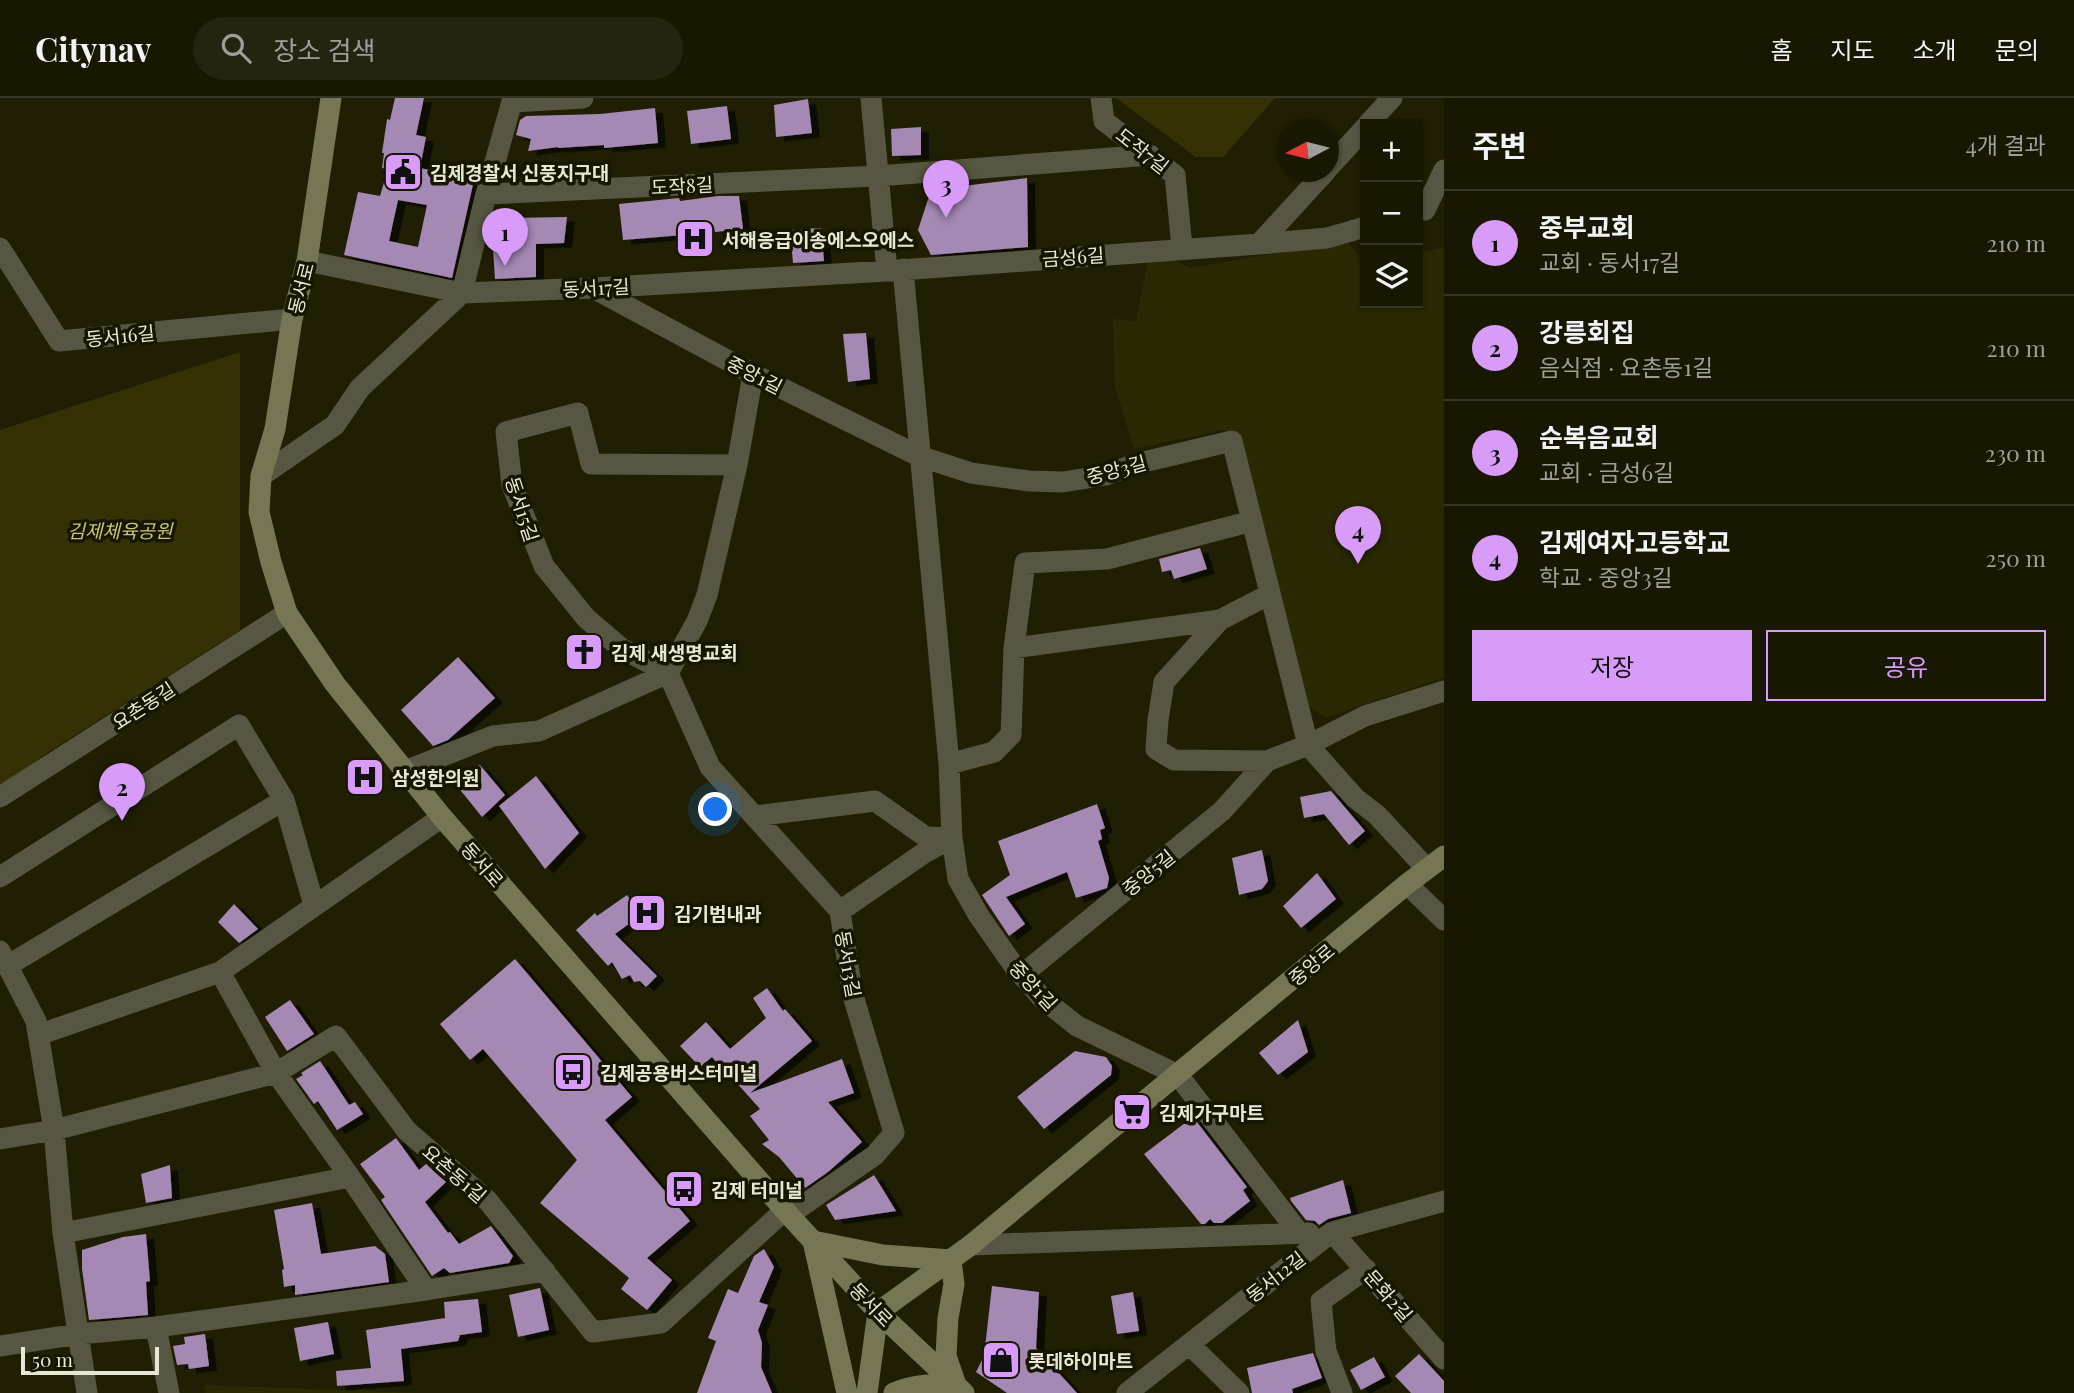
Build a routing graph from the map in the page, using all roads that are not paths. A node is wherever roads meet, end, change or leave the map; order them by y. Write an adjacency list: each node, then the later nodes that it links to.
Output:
1 (331, 98): 20 (main road, 동서로)
2 (583, 98): 6 (street)
3 (871, 98): 12 (street)
4 (1101, 98): 9 (street, 도작7길)
5 (1392, 98): 7 (street)
6 (512, 100): 14 (street)
7 (1373, 119)
8 (1360, 134): 10 (street)
9 (1150, 155): 12 (street, 도작8길); 19 (street, 도작7길)
10 (1339, 157)
11 (1444, 170): 15 (street)
12 (878, 176): 14 (street, 도작8길); 21 (street)
13 (1316, 182): 17 (street)
14 (486, 194): 23 (street)
15 (1429, 213)
16 (1360, 228): 17 (street, 금성6길)
17 (1259, 244): 19 (street, 금성6길)
18 (0, 248): 24 (street, 동서16길)
19 (1182, 248): 21 (street, 금성6길)
20 (307, 261): 23 (street, 동서17길); 24 (main road, 동서로)
21 (895, 270): 22 (street, 동서17길); 26 (street, 중앙1길)
22 (593, 288): 23 (street, 동서17길); 25 (street, 중앙1길)
23 (462, 293): 28 (street)
24 (292, 319): 28 (main road, 동서로)
25 (754, 374): 26 (street, 중앙1길); 27 (street)
26 (919, 456): 29 (street, 중앙3길); 38 (street, 중앙1길)
27 (737, 465): 34 (street); 34 (street, 동서15길)
28 (261, 476): 31 (main road, 동서로)
29 (1252, 521): 30 (street, 중앙3길); 33 (street)
30 (1270, 594): 32 (street); 36 (street, 중앙3길)
31 (287, 613): 39 (main road, 동서로); 40 (street, 요촌동길)
32 (1220, 620): 33 (street); 37 (street, 중앙5길)
33 (1014, 648): 38 (street)
34 (668, 673): 39 (street); 42 (street, 동서13길)
35 (1444, 691): 36 (street, 중앙5길)
36 (1308, 745): 37 (street, 중앙5길); 46 (street, 중앙3길)
37 (1267, 761): 54 (street, 중앙5길)
38 (949, 764): 44 (street, 중앙1길)
39 (405, 771): 43 (main road, 동서로)
40 (0, 797)
41 (284, 800): 47 (street); 49 (street); 52 (street)
42 (755, 816): 44 (street); 50 (street, 동서13길)
43 (442, 817): 49 (street); 62 (main road, 동서로)
44 (952, 838): 50 (street); 54 (street, 중앙1길)
45 (1444, 856): 46 (main road, 중앙로)
46 (1427, 869): 48 (main road, 중앙로)
47 (0, 877)
48 (1407, 884): 51 (street); 57 (main road, 중앙로)
49 (314, 905): 53 (street)
50 (840, 911): 62 (street, 동서13길)
51 (1444, 920)
52 (4, 959): 55 (street)
53 (220, 972): 55 (street); 56 (street)
54 (1022, 975): 57 (street, 중앙1길)
55 (38, 1035): 58 (street)
56 (276, 1073): 58 (street, 요촌동1길); 60 (street); 70 (street, 요촌동1길)
57 (1178, 1075): 65 (street); 67 (main road, 중앙로)
58 (54, 1130): 59 (street, 요촌동1길); 64 (street)
59 (0, 1139)
60 (350, 1177): 64 (street); 71 (street)
61 (1444, 1201): 63 (street, 동서12길)
62 (787, 1212): 66 (main road, 동서로); 70 (street)
63 (1332, 1232): 65 (street); 69 (street, 문화2길); 75 (street, 동서12길)
64 (63, 1233): 74 (street)
65 (1299, 1233): 67 (street)
66 (813, 1241): 68 (main road); 72 (main road, 동서로); 81 (main road)
67 (971, 1245): 68 (main road, 중앙로)
68 (951, 1260): 72 (main road, 중앙로); 78 (main road)
69 (1366, 1269): 77 (street, 문화2길); 86 (street)
70 (545, 1271): 71 (street)
71 (426, 1290): 73 (street)
72 (878, 1312): 78 (main road, 동서로); 82 (main road)
73 (156, 1327): 74 (street); 80 (street)
74 (78, 1334): 76 (street); 79 (street)
75 (1189, 1344): 84 (street, 동서12길); 85 (street)
76 (0, 1346)
77 (1444, 1359)
78 (960, 1389): 83 (main road)
79 (87, 1393)
80 (169, 1393)
81 (847, 1393)
82 (867, 1393)
83 (894, 1393)
84 (1128, 1393)
85 (1239, 1393)
86 (1342, 1393)

